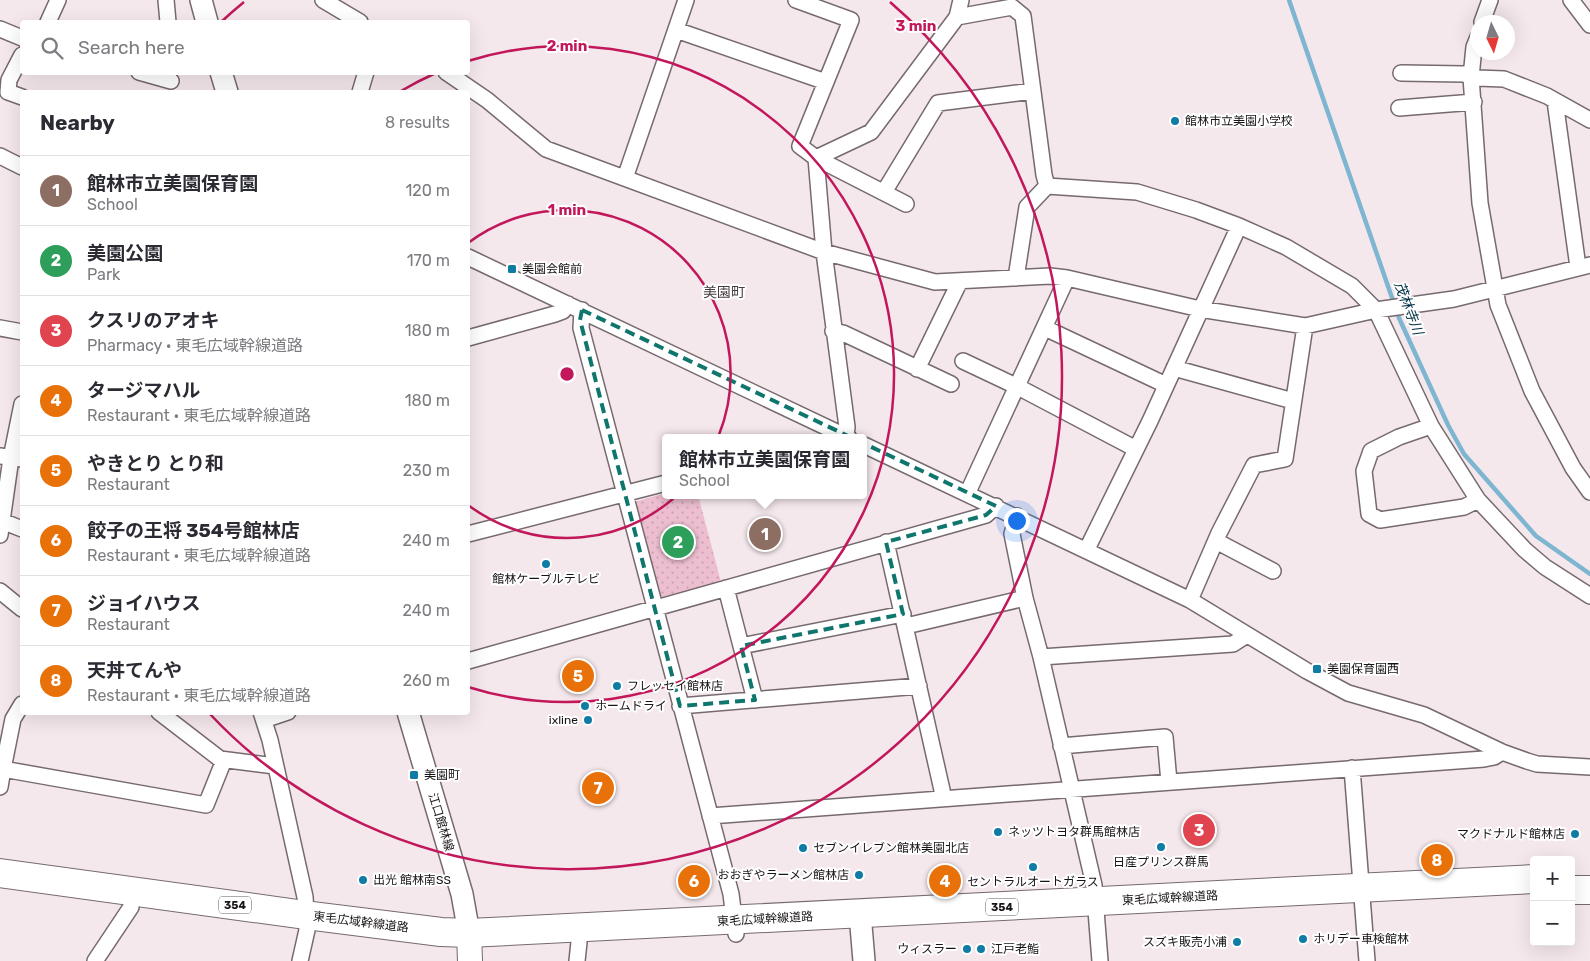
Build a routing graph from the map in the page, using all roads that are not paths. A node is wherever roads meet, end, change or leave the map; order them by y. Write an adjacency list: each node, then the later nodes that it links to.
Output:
1 (58, 0): 12 (street)
2 (166, 0): 13 (street)
3 (201, 0): 14 (main road)
4 (323, 0): 15 (street)
5 (686, 0): 18 (street)
6 (796, 0): 30 (street)
7 (961, 0): 11 (street)
8 (1490, 0): 10 (street)
9 (1571, 0): 16 (street)
10 (1485, 15)
11 (957, 17): 33 (street); 40 (street)
12 (49, 20)
13 (168, 20)
14 (206, 20)
15 (357, 20)
16 (1590, 25)
17 (0, 29): 19 (street)
18 (676, 30): 30 (street); 42 (street)
19 (20, 37)
20 (20, 59): 28 (street)
21 (1473, 60): 27 (street)
22 (1401, 73): 27 (street)
23 (149, 75): 29 (street)
24 (223, 75): 31 (main road)
25 (365, 75): 32 (street)
26 (450, 75): 42 (street)
27 (1471, 77): 35 (street); 36 (street)
28 (4, 79): 34 (street)
29 (171, 82)
30 (826, 82): 40 (street)
31 (226, 90)
32 (361, 90)
33 (1033, 91): 43 (street); 44 (street)
34 (20, 96)
35 (1555, 100): 38 (street); 49 (street)
36 (1474, 102): 37 (street); 53 (street)
37 (1399, 108)
38 (1590, 120)
39 (0, 156): 41 (street)
40 (816, 158): 44 (street); 47 (street)
41 (20, 166)
42 (625, 178): 47 (street)
43 (1047, 186): 46 (street); 50 (street)
44 (884, 192): 45 (street)
45 (906, 204)
46 (1240, 226): 55 (street); 56 (street)
47 (824, 252): 52 (street); 60 (street)
48 (470, 259): 54 (street)
49 (1584, 266): 53 (street)
50 (1016, 278): 51 (street); 52 (street)
51 (1067, 278): 55 (street); 59 (street)
52 (959, 283): 64 (street)
53 (1494, 288): 56 (street); 79 (street)
54 (575, 307): 62 (street); 72 (street); 80 (street)
55 (1200, 309): 57 (street); 65 (street)
56 (1380, 309): 57 (street); 71 (street)
57 (1305, 326): 69 (street)
58 (0, 328): 61 (street)
59 (1045, 328): 67 (street); 68 (street)
60 (833, 331): 64 (street); 73 (street)
61 (20, 332)
62 (470, 337)
63 (962, 361): 68 (street)
64 (917, 368): 66 (street)
65 (1174, 368): 67 (street); 69 (street)
66 (951, 384)
67 (1166, 385): 75 (street)
68 (1018, 387): 75 (street); 78 (street)
69 (1293, 401): 87 (street)
70 (20, 414): 76 (street)
71 (1431, 426): 81 (street); 81 (street)
72 (838, 434)
73 (843, 434)
74 (867, 445): 78 (street)
75 (1136, 449): 89 (street)
76 (11, 458): 84 (street)
77 (662, 484): 80 (street)
78 (968, 492): 82 (street)
79 (1590, 492)
80 (623, 494): 86 (street); 97 (street)
81 (1478, 500): 93 (street)
82 (996, 506): 83 (street); 88 (street)
83 (1017, 516): 89 (street); 94 (street)
84 (1, 528): 85 (street)
85 (20, 529)
86 (470, 533)
87 (1216, 541): 90 (street); 95 (street)
88 (886, 542): 91 (street); 98 (street)
89 (1087, 549): 95 (street)
90 (1273, 571)
91 (726, 588): 97 (street); 100 (street)
92 (0, 592): 96 (street)
93 (1590, 596)
94 (1025, 598): 98 (street); 101 (street)
95 (1190, 600): 99 (street)
96 (20, 607)
97 (654, 608): 102 (street); 106 (street)
98 (904, 620): 100 (street); 103 (street)
99 (1247, 635): 101 (street); 112 (street)
100 (741, 646): 104 (street)
101 (1041, 657): 111 (street)
102 (470, 660)
103 (919, 686): 104 (street); 121 (street)
104 (755, 700): 106 (street)
105 (20, 706): 110 (street)
106 (680, 706): 122 (street)
107 (163, 715): 113 (street)
108 (409, 715): 137 (main road, 江口館林線)
109 (263, 716): 114 (street)
110 (6, 718): 117 (street)
111 (1061, 746): 118 (street); 120 (street)
112 (1502, 752): 115 (street); 116 (street)
113 (224, 760): 114 (street); 117 (street)
114 (275, 766): 135 (street)
115 (1590, 767)
116 (1352, 768): 118 (street); 131 (street)
117 (3, 769): 119 (street)
118 (1169, 782): 120 (street)
119 (0, 787)
120 (1071, 789): 121 (street); 133 (street)
121 (942, 798): 122 (street)
122 (710, 816): 136 (street)
123 (0, 873): 135 (highway, 東毛広域幹線道路 / 354)
124 (1590, 876): 125 (highway)
125 (1575, 877)
126 (1530, 879): 131 (highway, 東毛広域幹線道路 / 354)
127 (0, 889): 132 (highway, 東毛広域幹線道路 / 354)
128 (1575, 890): 129 (highway)
129 (1590, 890)
130 (1530, 892): 131 (highway, 東毛広域幹線道路 / 354)
131 (1362, 894): 133 (highway, 東毛広域幹線道路 / 354); 143 (street)
132 (131, 907): 135 (highway, 東毛広域幹線道路 / 354); 139 (street)
133 (1096, 910): 134 (highway, 東毛広域幹線道路 / 354); 142 (street)
134 (860, 921): 136 (highway, 東毛広域幹線道路 / 354); 141 (main road)
135 (306, 923): 137 (highway, 東毛広域幹線道路 / 354); 140 (street)
136 (736, 927): 137 (highway, 東毛広域幹線道路 / 354); 138 (highway, 東毛広域幹線道路 / 354)
137 (470, 947): 138 (highway, 東毛広域幹線道路 / 354)
138 (578, 952)
139 (95, 961)
140 (300, 961)
141 (864, 961)
142 (1100, 961)
143 (1368, 961)

